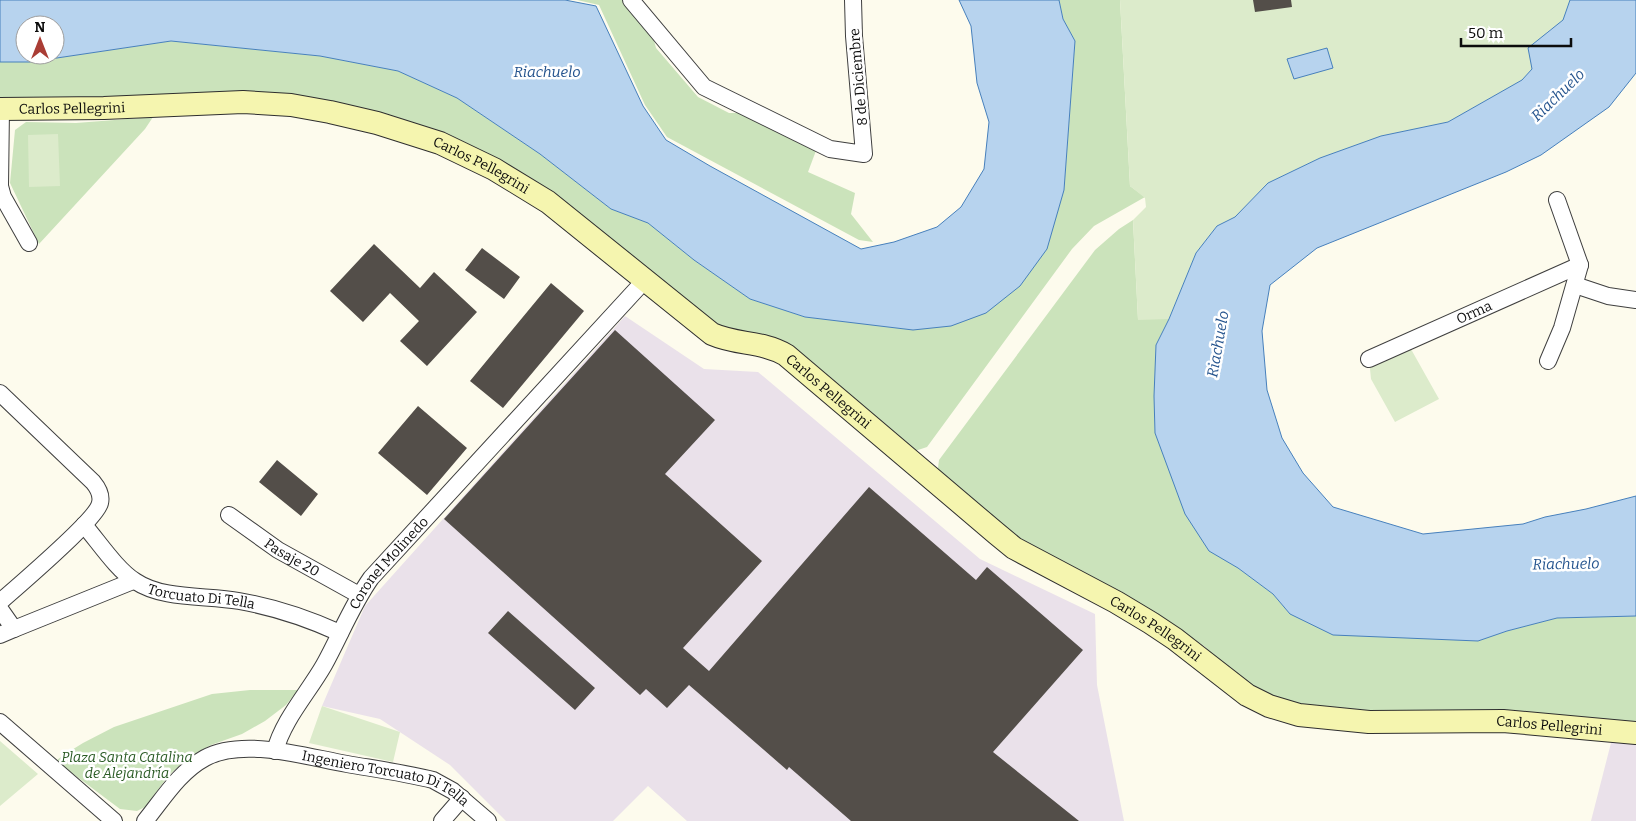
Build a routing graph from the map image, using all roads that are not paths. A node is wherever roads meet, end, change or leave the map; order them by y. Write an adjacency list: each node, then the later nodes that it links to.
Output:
1 (631, 0): 2 (street, 8 de Diciembre)
2 (853, 0)
3 (1, 109): 5 (street); 7 (street, Carlos Pellegrini)
4 (1557, 200): 6 (street)
5 (29, 243)
6 (1580, 266): 8 (street); 10 (street, Orma)
7 (645, 280): 16 (street, Coronel Molinedo); 22 (street, Carlos Pellegrini)
8 (1575, 285): 9 (street); 11 (street)
9 (1636, 300)
10 (1369, 359)
11 (1548, 361)
12 (0, 392): 14 (street)
13 (229, 515): 16 (street, Pasaje 20)
14 (84, 525): 15 (street, Torcuato Di Tella); 17 (street)
15 (133, 580): 19 (street); 20 (street, Torcuato Di Tella)
16 (359, 595): 20 (street, Coronel Molinedo)
17 (0, 602)
18 (0, 609): 19 (street)
19 (7, 632)
20 (340, 633): 23 (street, Coronel Molinedo)
21 (0, 722): 25 (street)
22 (1636, 734)
23 (275, 751): 24 (street, Ingeniero Torcuato Di Tella); 26 (street)
24 (462, 798): 27 (street); 28 (street, Ingeniero Torcuato Di Tella)
25 (114, 821)
26 (145, 821)
27 (442, 821)
28 (488, 821)

